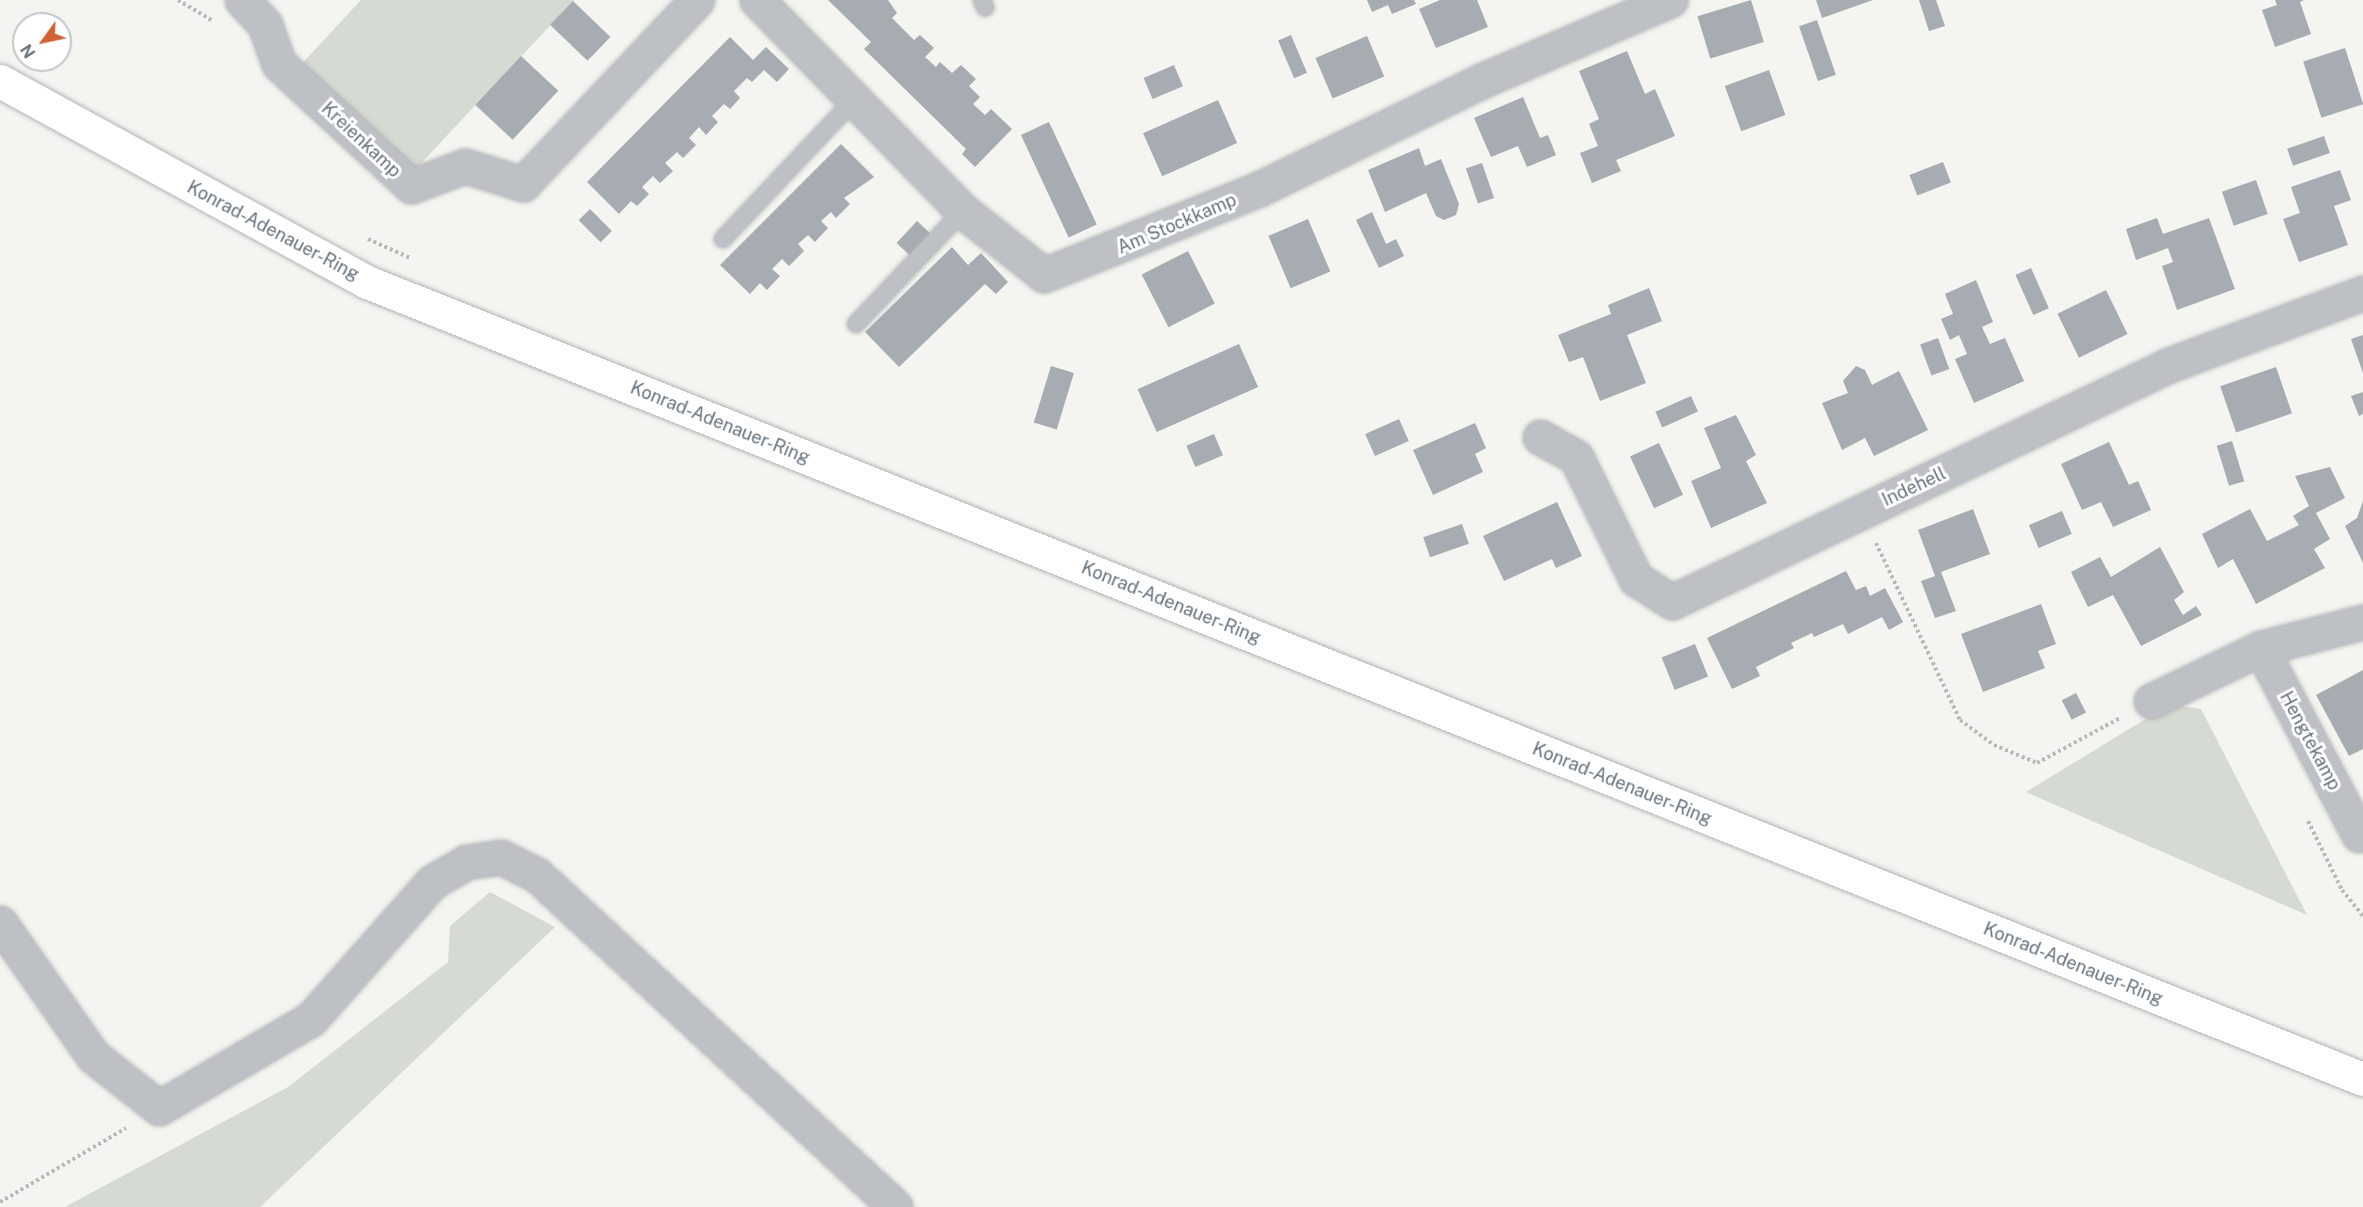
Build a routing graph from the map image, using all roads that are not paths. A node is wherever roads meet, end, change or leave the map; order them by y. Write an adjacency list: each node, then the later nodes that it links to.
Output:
1 (242, 0): 2 (street, Kreienkamp)
2 (697, 0)
3 (757, 0): 6 (street, Am Stockkamp)
4 (1670, 0): 7 (street, Am Stockkamp)
5 (0, 81): 17 (main road, Konrad-Adenauer-Ring)
6 (856, 98): 7 (street, Am Stockkamp); 8 (lane)
7 (963, 211): 10 (lane)
8 (723, 239)
9 (2363, 293): 11 (street, Indehell)
10 (856, 324)
11 (1540, 437)
12 (2363, 622): 13 (street)
13 (2261, 648): 14 (street); 15 (street, Hengtekamp)
14 (2151, 701)
15 (2360, 835)
16 (0, 923): 18 (street)
17 (2363, 1079)
18 (895, 1207)

